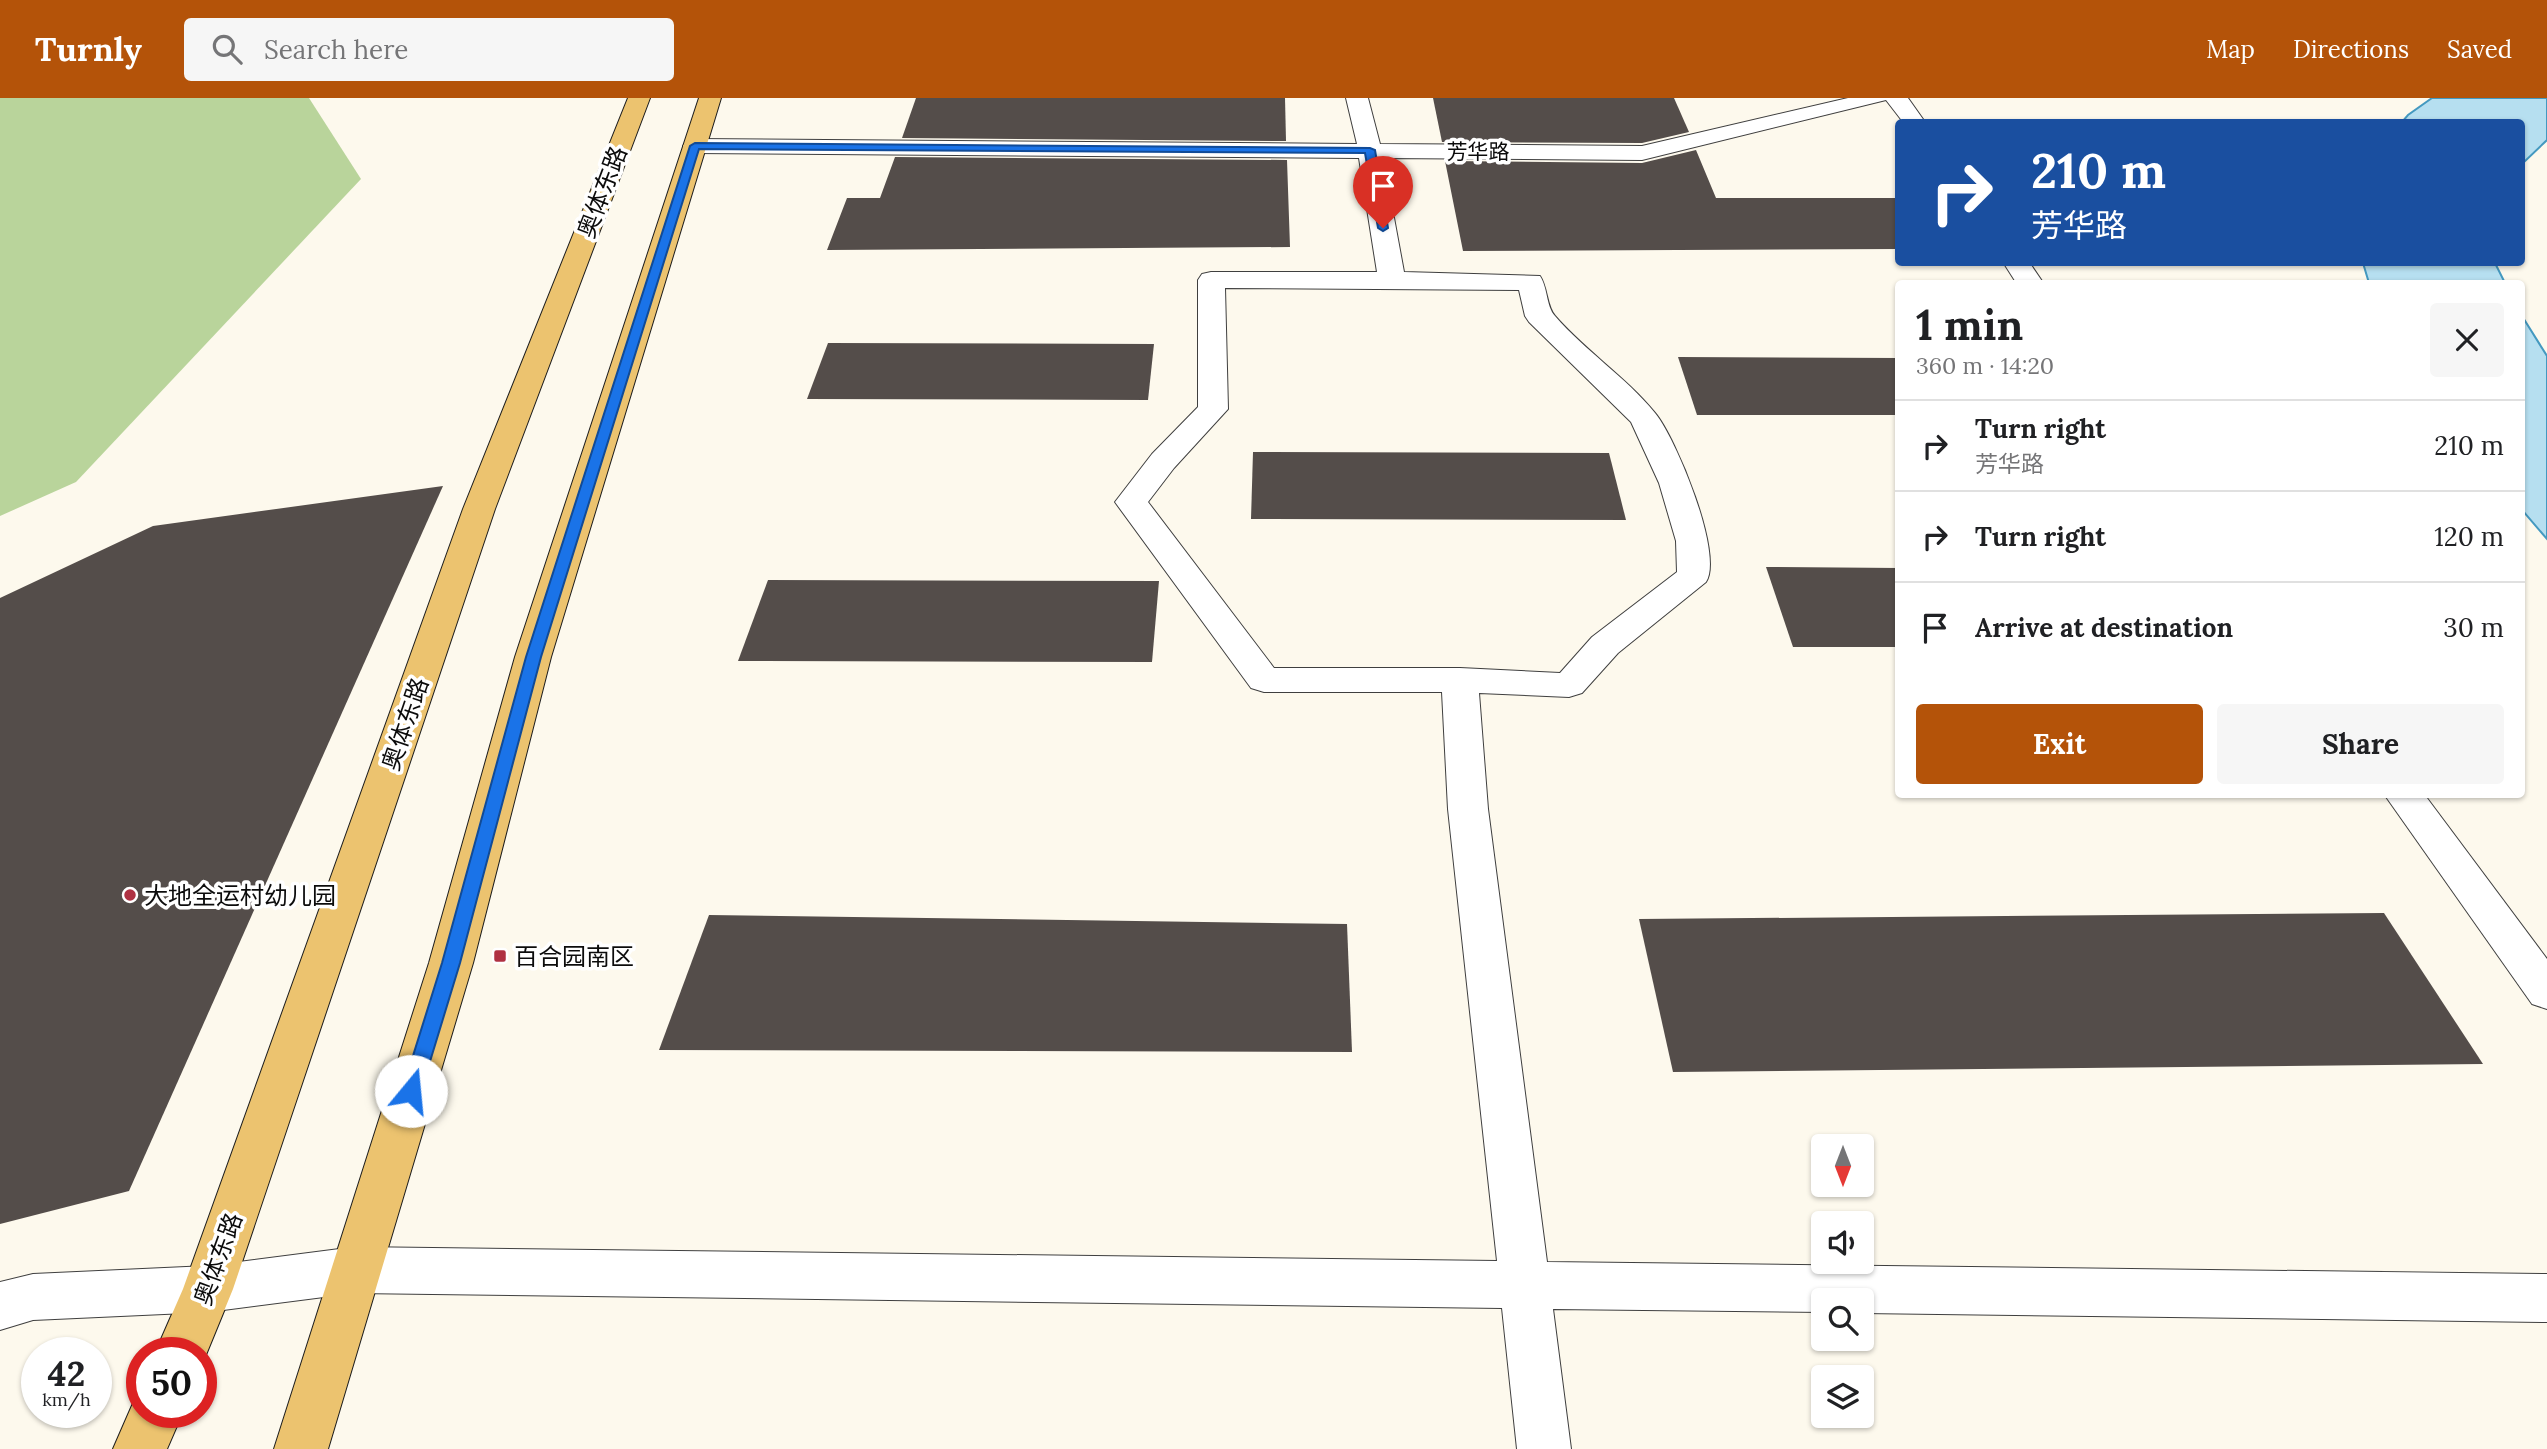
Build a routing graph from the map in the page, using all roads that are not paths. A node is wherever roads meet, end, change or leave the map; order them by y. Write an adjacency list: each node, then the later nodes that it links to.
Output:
1 (639, 98): 14 (main road, 奥体东路)
2 (710, 98): 7 (main road)
3 (1357, 98): 8 (street)
4 (1877, 98): 8 (street, 芳华路)
5 (1896, 98): 6 (street)
6 (1912, 119)
7 (695, 146): 8 (street, 芳华路); 13 (main road)
8 (1370, 150): 9 (street)
9 (1391, 280): 10 (street); 10 (street)
10 (1460, 680): 21 (street)
11 (2406, 798): 12 (street)
12 (2547, 992)
13 (355, 1270): 14 (street); 15 (street); 20 (main road)
14 (208, 1289): 16 (street); 17 (main road, 奥体东路)
15 (2547, 1298)
16 (0, 1306)
17 (188, 1337)
18 (149, 1428): 19 (main road)
19 (140, 1449)
20 (302, 1449)
21 (1544, 1449)

